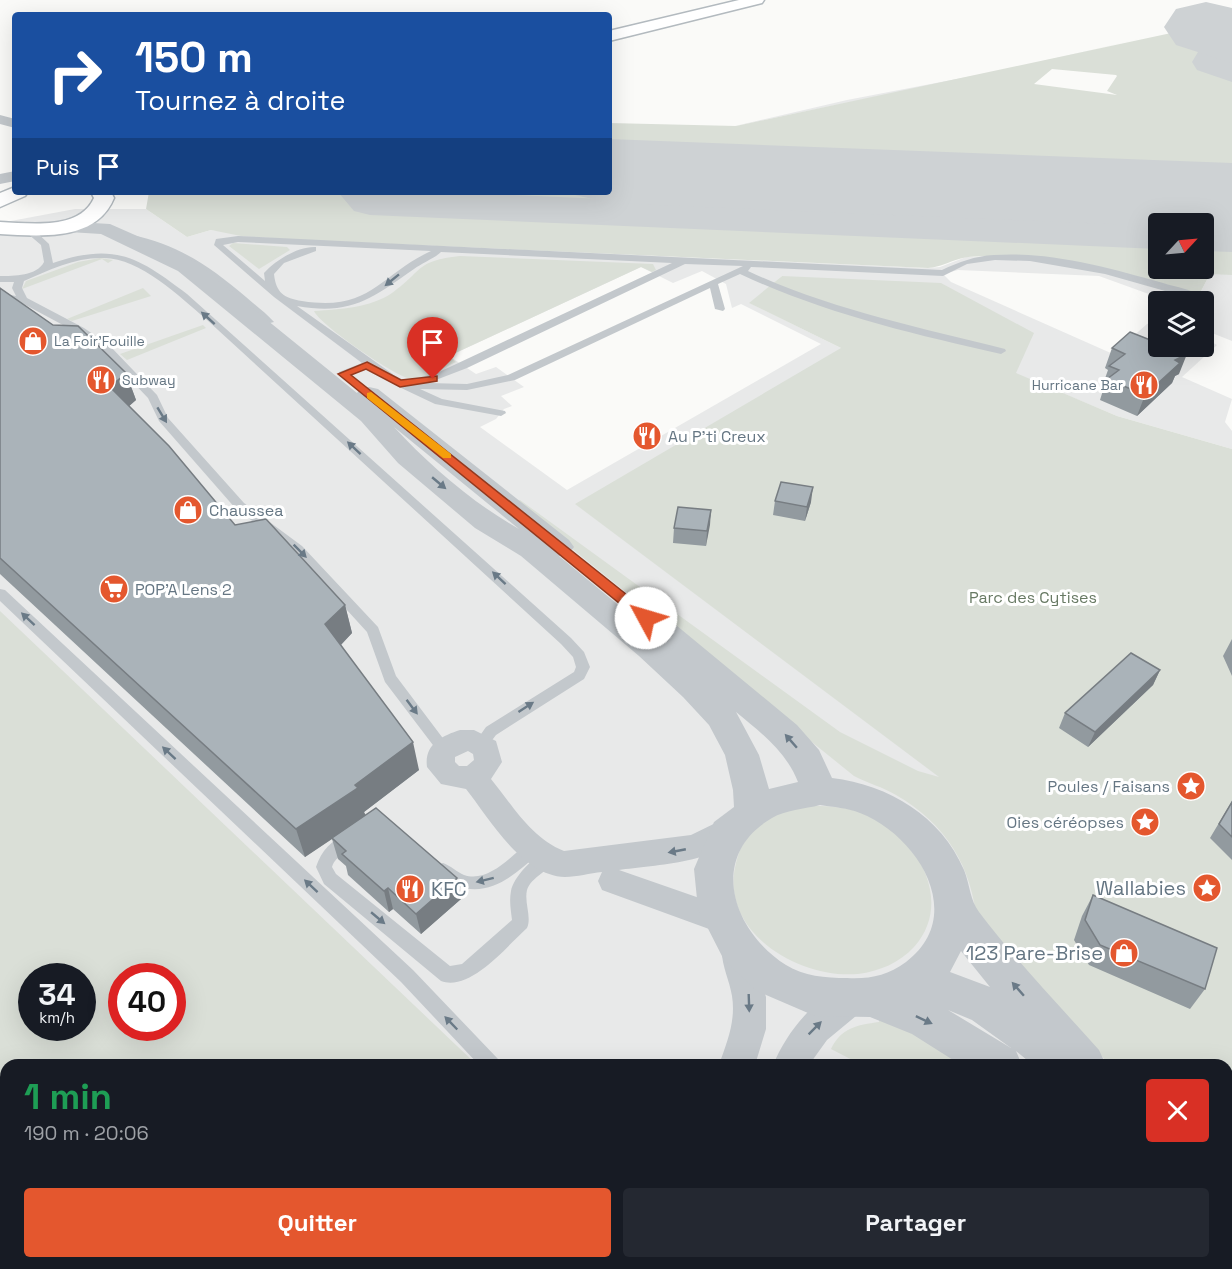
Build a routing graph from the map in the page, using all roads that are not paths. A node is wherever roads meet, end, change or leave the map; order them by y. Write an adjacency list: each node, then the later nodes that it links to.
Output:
1 (757, 0): 2 (main road)
2 (612, 35)
3 (102, 198): 5 (main road); 22 (street)
4 (1, 227): 6 (main road)
5 (60, 227): 6 (main road); 30 (street, one-way to 30)
6 (30, 231): 11 (lane)
7 (349, 246): 8 (lane); 17 (lane); 17 (lane)
8 (442, 251): 9 (lane); 17 (lane, one-way to 17)
9 (684, 261): 10 (lane); 23 (lane)
10 (754, 265): 12 (lane); 16 (lane)
11 (45, 269): 14 (lane); 26 (lane, one-way to 11)
12 (740, 271): 15 (lane); 21 (lane)
13 (0, 279): 14 (lane)
14 (20, 279): 19 (lane)
15 (713, 283): 20 (lane); 23 (lane)
16 (1177, 291)
17 (278, 293): 22 (lane)
18 (0, 296): 19 (lane)
19 (23, 300): 27 (lane, one-way to 27)
20 (720, 309)
21 (1001, 351)
22 (355, 369): 23 (lane); 29 (street, one-way to 22)
23 (400, 383): 24 (lane)
24 (501, 413)
25 (0, 593): 38 (lane, one-way to 25)
26 (481, 744): 27 (street); 28 (street)
27 (444, 749): 28 (street)
28 (473, 776): 33 (street)
29 (820, 791): 30 (street); 35 (street)
30 (741, 819): 33 (street, one-way to 33); 36 (street)
31 (363, 829): 33 (lane, one-way to 33)
32 (429, 856): 33 (lane, one-way to 32)
33 (548, 857)
34 (613, 881): 36 (street)
35 (955, 911): 37 (street); 43 (street, one-way to 35)
36 (728, 933): 37 (street); 39 (street, one-way to 39)
37 (871, 996): 40 (street, one-way to 37); 41 (street, one-way to 41); 42 (street)
38 (485, 1059)
39 (739, 1059)
40 (794, 1059)
41 (990, 1059)
42 (1059, 1059)
43 (1078, 1059)

